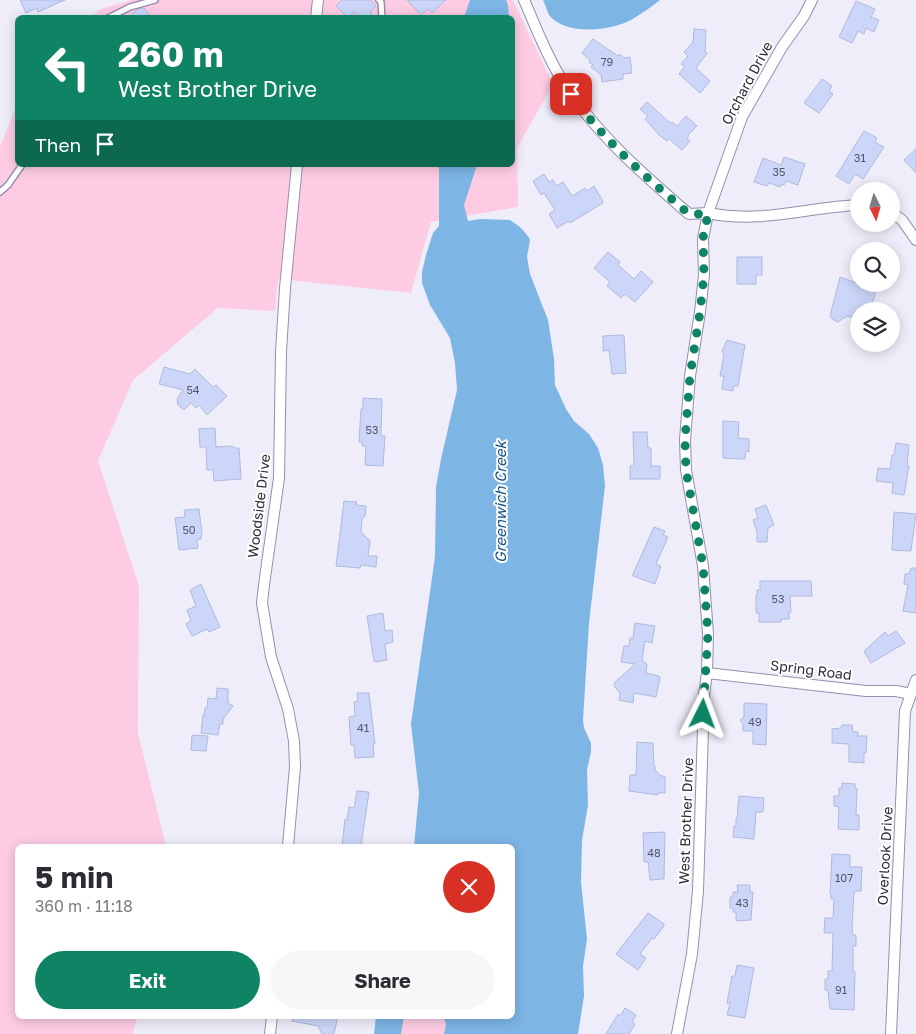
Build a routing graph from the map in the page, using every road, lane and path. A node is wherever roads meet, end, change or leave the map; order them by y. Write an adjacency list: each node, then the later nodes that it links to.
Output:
1 (155, 0): 6 (lane)
2 (318, 0): 7 (street)
3 (379, 0): 8 (lane)
4 (524, 0): 13 (street)
5 (812, 0): 13 (street, Orchard Drive)
6 (114, 15)
7 (316, 15)
8 (382, 15)
9 (21, 167): 11 (lane)
10 (297, 167): 19 (street, Woodside Drive)
11 (0, 192)
12 (850, 206): 13 (street)
13 (708, 214): 16 (street, West Brother Drive)
14 (900, 219): 15 (street)
15 (916, 240)
16 (707, 673): 18 (street, Spring Road); 22 (street, West Brother Drive)
17 (916, 680): 18 (street, Overlook Drive)
18 (911, 694): 23 (street, Overlook Drive)
19 (288, 844)
20 (272, 1019): 21 (street)
21 (270, 1034)
22 (677, 1034)
23 (891, 1034)

